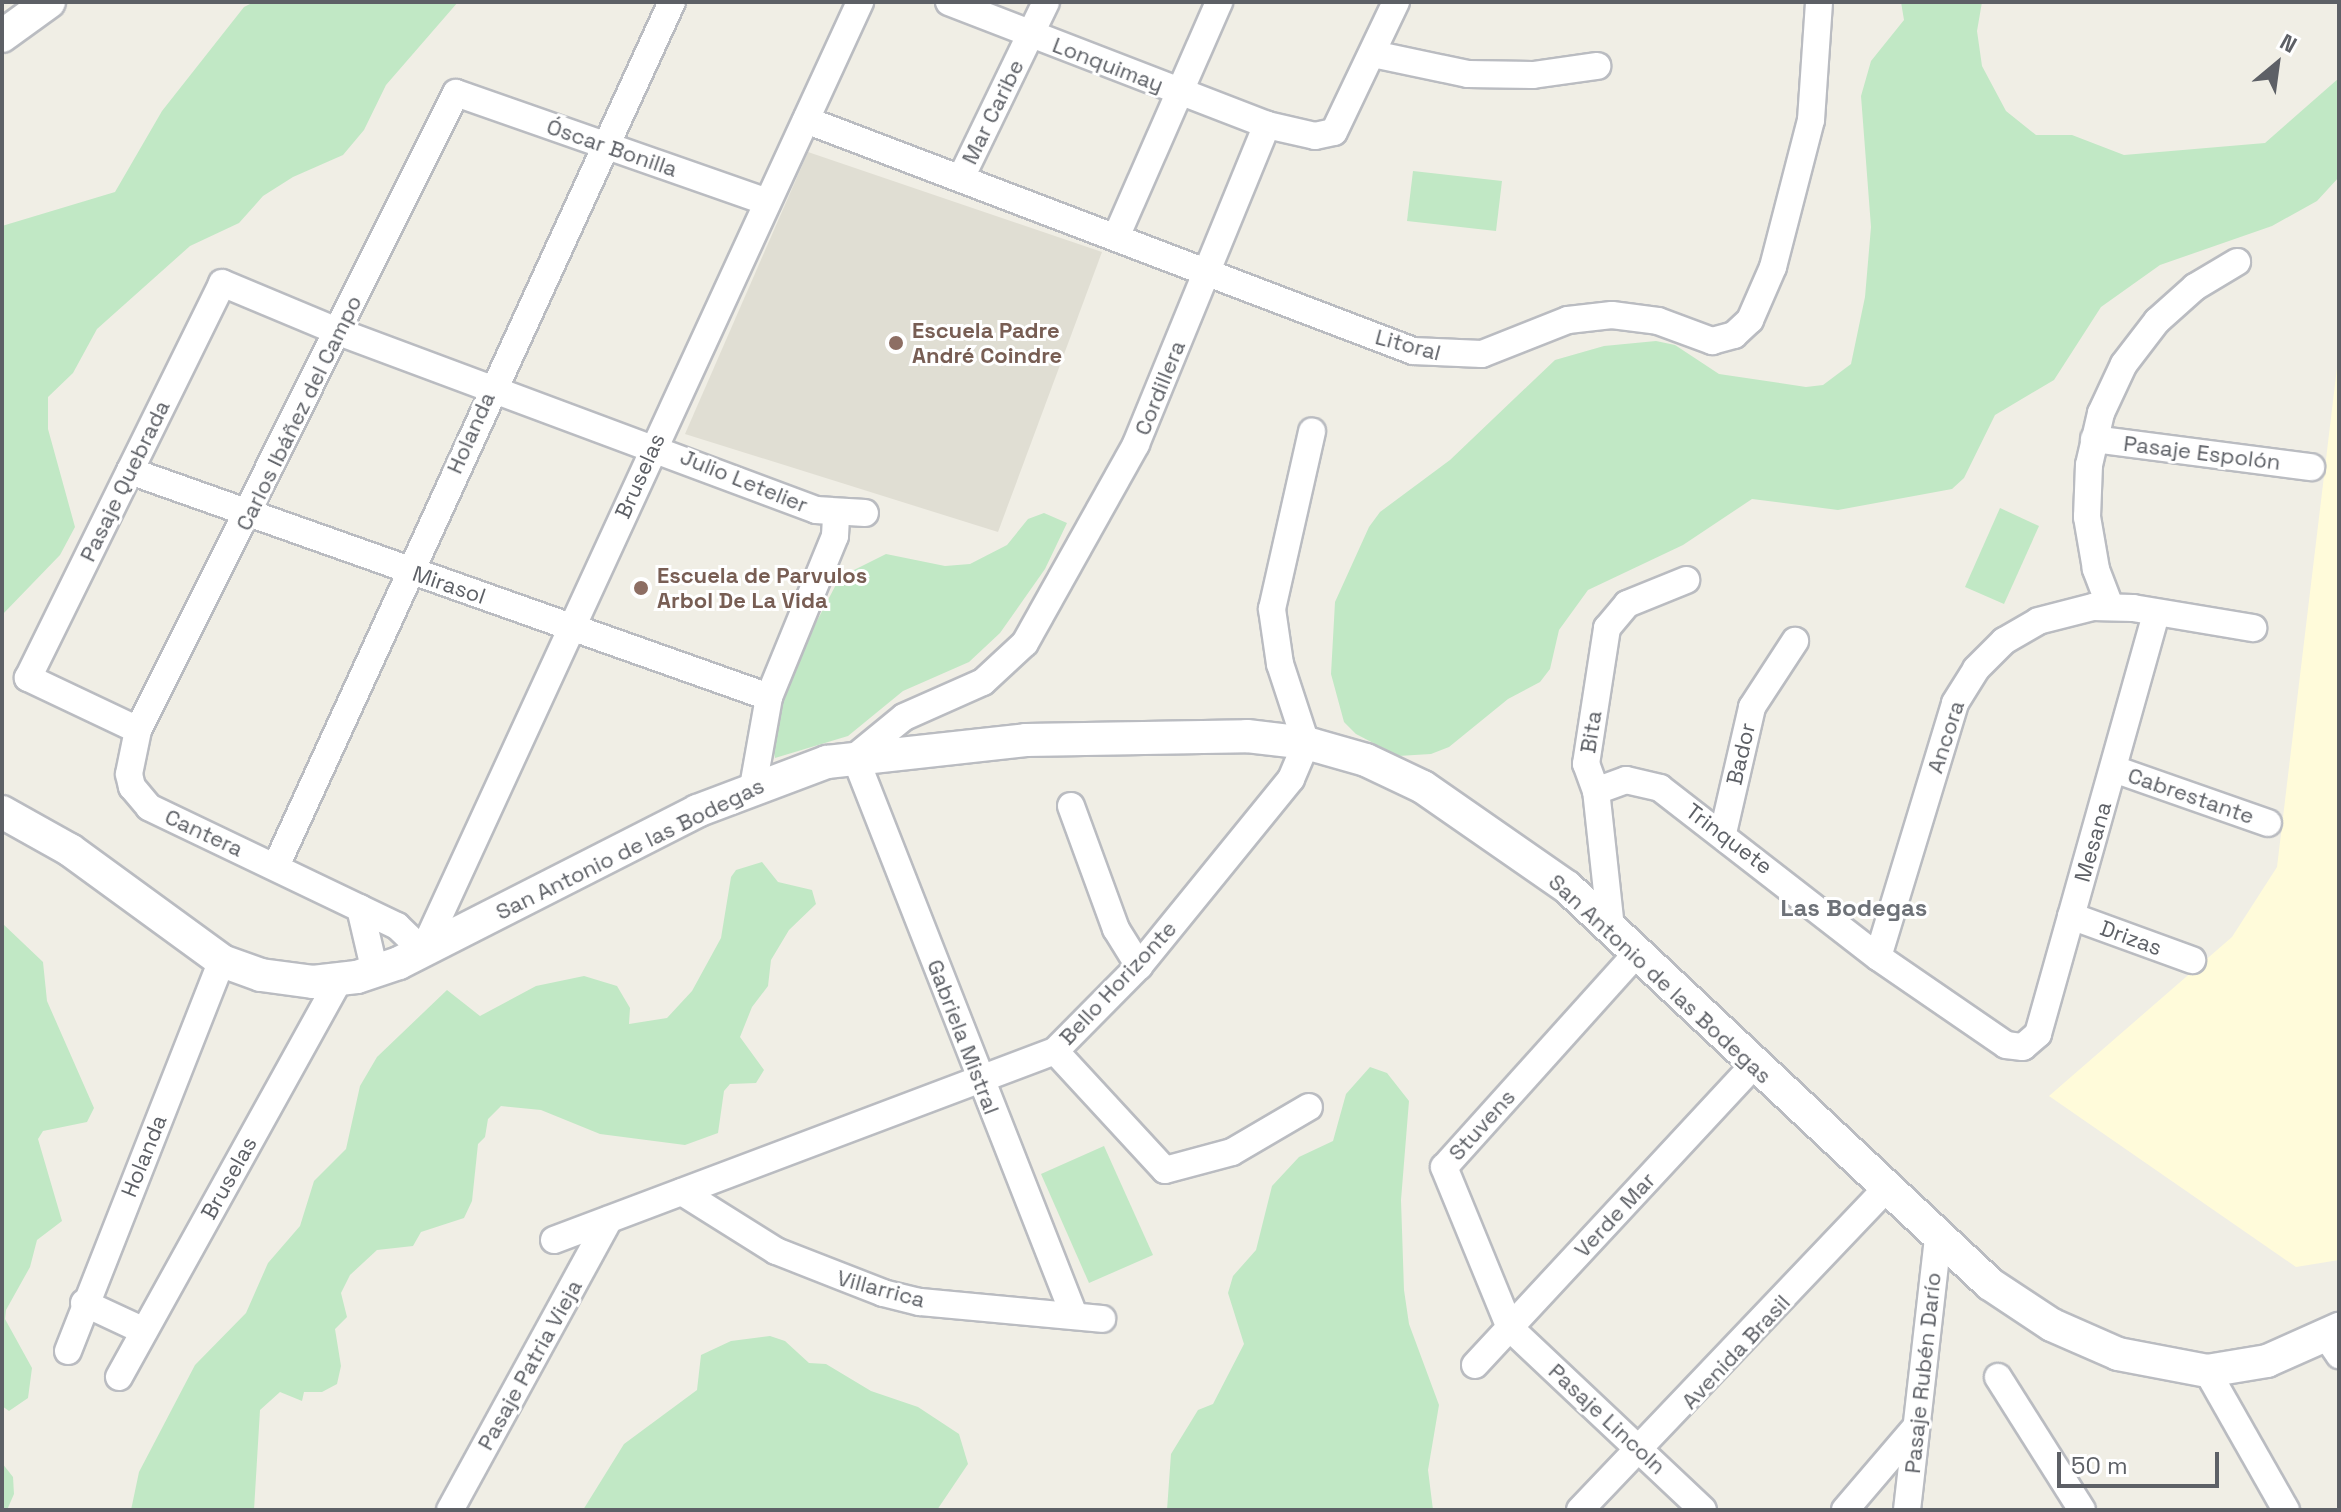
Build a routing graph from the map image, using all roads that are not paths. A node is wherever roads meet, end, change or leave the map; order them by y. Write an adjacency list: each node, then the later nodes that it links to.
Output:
1 (49, 2): 9 (street)
2 (672, 2): 17 (street, Holanda)
3 (860, 2): 15 (street, Bruselas)
4 (949, 2): 10 (street, Lonquimay)
5 (1046, 2): 10 (street, Mar Caribe)
6 (1219, 2): 13 (street)
7 (1396, 2): 11 (street)
8 (1819, 2): 22 (street, Litoral)
9 (2, 36)
10 (1030, 36): 13 (street, Lonquimay); 18 (street, Mar Caribe)
11 (1373, 54): 12 (street); 16 (street)
12 (1597, 66)
13 (1179, 92): 16 (street, Lonquimay); 20 (street)
14 (456, 93): 17 (street, Óscar Bonilla); 24 (street, Carlos Ibáñez del Campo)
15 (806, 120): 18 (street, Litoral); 19 (street, Bruselas)
16 (1267, 125): 22 (street, Cordillera)
17 (603, 145): 19 (street, Óscar Bonilla); 25 (street, Holanda)
18 (961, 178): 20 (street, Litoral)
19 (767, 202): 28 (street, Bruselas)
20 (1116, 237): 22 (street, Litoral)
21 (2237, 262): 27 (street)
22 (1207, 272): 44 (street, Cordillera)
23 (222, 283): 24 (street, Julio Letelier); 30 (street, Pasaje Quebrada)
24 (339, 332): 25 (street, Julio Letelier); 33 (street, Carlos Ibáñez del Campo)
25 (492, 388): 28 (street, Julio Letelier); 34 (street, Holanda)
26 (1312, 431): 43 (street)
27 (2094, 439): 29 (street, Pasaje Espolón); 36 (street)
28 (654, 445): 32 (street, Julio Letelier); 38 (street, Bruselas)
29 (2311, 467)
30 (130, 471): 33 (street, Mirasol); 42 (street, Pasaje Quebrada)
31 (865, 513): 32 (street, Julio Letelier)
32 (836, 514): 41 (street)
33 (249, 516): 34 (street, Mirasol); 42 (street, Carlos Ibáñez del Campo)
34 (409, 572): 38 (street, Mirasol); 52 (street, Holanda)
35 (1686, 580): 47 (street, Bita)
36 (2110, 606): 37 (street, Ancora); 58 (street, Ancora)
37 (2156, 613): 39 (street, Ancora); 45 (street, Mesana)
38 (572, 627): 41 (street, Mirasol); 56 (street, Bruselas)
39 (2253, 628)
40 (1795, 641): 51 (street, Bador)
41 (769, 697): 46 (street)
42 (138, 730): 52 (street, Cantera)
43 (1306, 743): 44 (street, San Antonio de las Bodegas); 55 (street, San Antonio de las Bodegas); 61 (street, Bello Horizonte)
44 (855, 757): 46 (street, San Antonio de las Bodegas); 67 (street, Gabriela Mistral)
45 (2114, 769): 50 (street, Cabrestante); 54 (street, Mesana)
46 (753, 787): 56 (street, San Antonio de las Bodegas)
47 (1596, 791): 51 (street, Trinquete); 55 (street, Bita)
48 (1071, 806): 61 (street)
49 (2, 812): 60 (street, San Antonio de las Bodegas)
50 (2268, 823)
51 (1723, 833): 58 (street, Trinquete)
52 (276, 866): 53 (street, Cantera)
53 (360, 908): 56 (street, Cantera); 62 (street)
54 (2071, 916): 59 (street, Drizas); 64 (street, Mesana)
55 (1611, 928): 57 (street, San Antonio de las Bodegas)
56 (423, 951): 62 (street, San Antonio de las Bodegas)
57 (1637, 953): 66 (street, San Antonio de las Bodegas); 77 (street, Stuvens)
58 (1878, 957): 64 (street, Trinquete)
59 (2192, 960)
60 (222, 961): 63 (street, San Antonio de las Bodegas); 74 (street, Holanda)
61 (1139, 966): 65 (street, Bello Horizonte)
62 (375, 972): 63 (street, San Antonio de las Bodegas)
63 (339, 980): 78 (street, Bruselas)
64 (2006, 1045)
65 (1055, 1051): 67 (street, Bello Horizonte); 68 (street)
66 (1754, 1065): 69 (street, San Antonio de las Bodegas); 77 (street, Verde Mar)
67 (980, 1084): 70 (street, Bello Horizonte); 75 (street, Gabriela Mistral)
68 (1309, 1107)
69 (1886, 1189): 72 (street, San Antonio de las Bodegas); 86 (street, Avenida Brasil)
70 (682, 1192): 71 (street, Bello Horizonte); 75 (street, Villarrica)
71 (609, 1220): 73 (street, Bello Horizonte); 87 (street, Pasaje Patria Vieja)
72 (1938, 1236): 82 (street, San Antonio de las Bodegas); 85 (street, Pasaje Rubén Darío)
73 (554, 1240)
74 (84, 1303): 78 (street); 80 (street, Holanda)
75 (1074, 1315): 76 (street, Villarrica)
76 (1102, 1319)
77 (1510, 1328): 81 (street, Verde Mar); 86 (street, Pasaje Lincoln)
78 (144, 1331): 83 (street, Bruselas)
79 (2335, 1340): 82 (street, San Antonio de las Bodegas)
80 (68, 1351)
81 (1475, 1365)
82 (2207, 1371): 93 (street)
83 (119, 1377)
84 (1998, 1377): 92 (street)
85 (1915, 1428): 90 (street); 91 (street, Pasaje Rubén Darío)
86 (1642, 1451): 88 (street, Avenida Brasil); 89 (street, Pasaje Lincoln)
87 (450, 1510)
88 (1580, 1510)
89 (1703, 1510)
90 (1845, 1510)
91 (1907, 1510)
92 (2082, 1510)
93 (2286, 1510)

